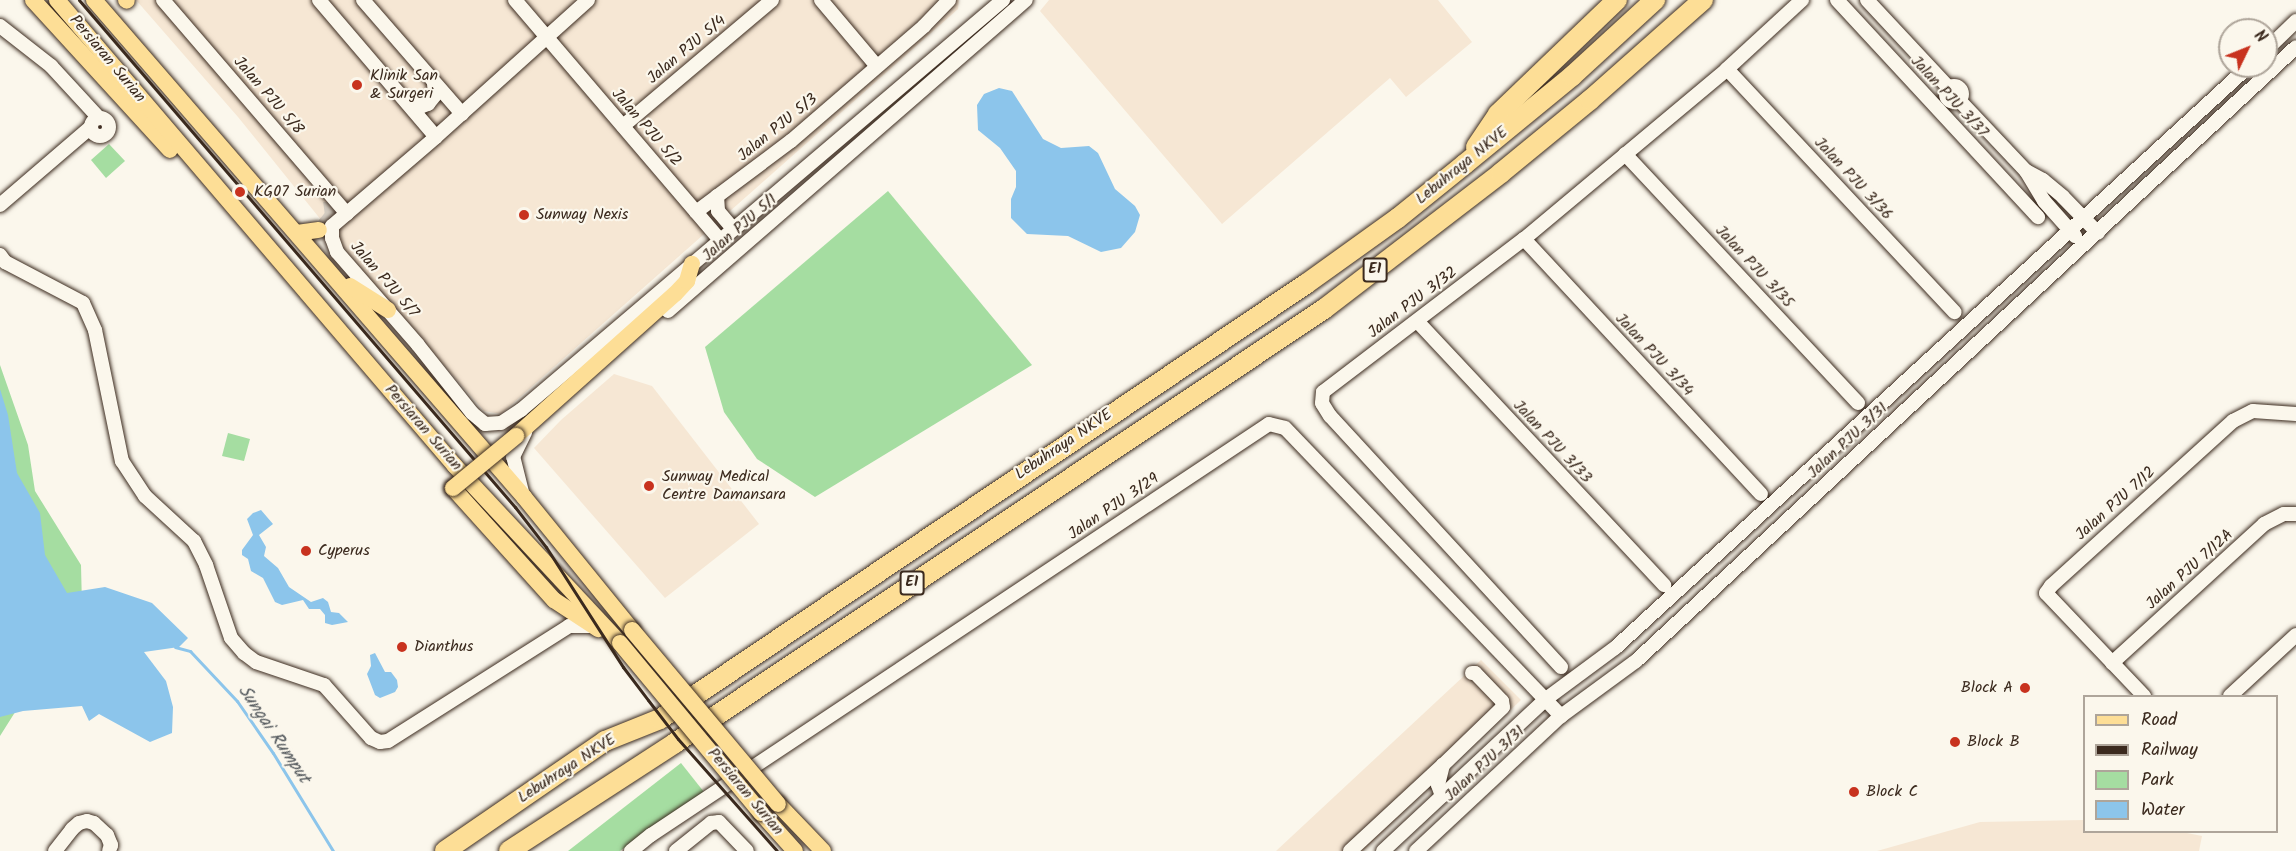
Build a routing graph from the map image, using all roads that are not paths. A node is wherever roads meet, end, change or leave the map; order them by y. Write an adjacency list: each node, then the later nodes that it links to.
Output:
1 (33, 0): 44 (main road, Persiaran Surian)
2 (57, 0): 44 (main road, Persiaran Surian)
3 (94, 0): 41 (main road, Persiaran Surian)
4 (109, 0): 41 (main road, Persiaran Surian)
5 (163, 0): 43 (street, Jalan PJU 5/8)
6 (319, 0): 32 (street)
7 (363, 0): 31 (street)
8 (515, 0): 25 (street, Jalan PJU 5/2)
9 (588, 0): 25 (street, Jalan PJU 5/7)
10 (772, 0): 34 (street, Jalan PJU 5/4)
11 (821, 0): 28 (street)
12 (948, 0): 28 (street, Jalan PJU 5/3)
13 (987, 0): 22 (street)
14 (1003, 0): 22 (street, Jalan PJU 5/1)
15 (1026, 0): 64 (street, Jalan PJU 5/1)
16 (1617, 0): 37 (highway)
17 (1655, 0): 37 (highway, Lebuhraya NKVE / E1)
18 (1703, 0): 84 (highway, Lebuhraya NKVE / E1)
19 (1802, 0): 29 (street, Jalan PJU 3/32)
20 (1837, 0): 45 (street, Jalan PJU 3/37)
21 (1867, 0): 38 (street)
22 (980, 20): 48 (street, Jalan PJU 5/1)
23 (2296, 21): 26 (street)
24 (0, 26): 40 (street)
25 (547, 38): 33 (street, Jalan PJU 5/7); 34 (street, Jalan PJU 5/2)
26 (2278, 38)
27 (2296, 47): 51 (street, Jalan PJU 3/31)
28 (876, 65): 39 (street, Jalan PJU 5/3)
29 (1727, 69): 36 (street, Jalan PJU 3/32); 59 (street, Jalan PJU 3/36)
30 (2235, 78): 46 (street, Jalan PJU 3/31)
31 (434, 83): 32 (street); 33 (street)
32 (407, 102): 35 (street)
33 (462, 114): 35 (street, Jalan PJU 5/7)
34 (623, 126): 42 (street, Jalan PJU 5/2)
35 (436, 137): 43 (street, Jalan PJU 5/7)
36 (1625, 154): 52 (street, Jalan PJU 3/32); 61 (street, Jalan PJU 3/35)
37 (1465, 164): 83 (highway, Lebuhraya NKVE / E1)
38 (2026, 171): 46 (street); 49 (street)
39 (717, 196): 42 (street, Jalan PJU 5/3); 48 (street)
40 (0, 205)
41 (278, 212): 50 (main road, Persiaran Surian)
42 (696, 212): 53 (street, Jalan PJU 5/2)
43 (347, 214): 58 (street, Jalan PJU 5/7)
44 (239, 215): 70 (main road, Persiaran Surian)
45 (2038, 217)
46 (2084, 218): 49 (street, Jalan PJU 3/31); 51 (street)
47 (322, 227): 50 (main road)
48 (733, 229): 53 (street, Jalan PJU 5/1)
49 (2070, 231): 54 (street); 77 (street, Jalan PJU 3/31)
50 (297, 233): 57 (main road, Persiaran Surian)
51 (2098, 233): 54 (street, Jalan PJU 3/31)
52 (1524, 239): 60 (street, Jalan PJU 3/32); 65 (street, Jalan PJU 3/34)
53 (720, 240): 56 (street, Jalan PJU 5/1)
54 (2084, 246): 78 (street, Jalan PJU 3/31)
55 (0, 255): 69 (street)
56 (692, 264): 63 (street, Jalan PJU 5/1); 69 (main road, bridge)
57 (336, 278): 58 (main road); 66 (main road, Persiaran Surian)
58 (388, 310): 63 (street, Jalan PJU 5/7)
59 (1954, 312)
60 (1417, 321): 68 (street, Jalan PJU 3/33); 73 (street, Jalan PJU 3/32)
61 (1858, 403)
62 (2296, 414): 72 (street, Jalan PJU 7/12)
63 (508, 418): 64 (street)
64 (520, 437): 66 (street)
65 (1761, 494)
66 (524, 497): 70 (main road, Persiaran Surian)
67 (2296, 514): 72 (street, Jalan PJU 7/12A)
68 (1664, 585)
69 (592, 626): 70 (main road)
70 (621, 636): 88 (main road, Persiaran Surian, bridge); 89 (main road, Persiaran Surian, bridge)
71 (2296, 636): 76 (street)
72 (2112, 663): 75 (street)
73 (1561, 667)
74 (1472, 673): 79 (street)
75 (2143, 695)
76 (2231, 695)
77 (1546, 699): 78 (street, Jalan PJU 3/29); 80 (street, Jalan PJU 3/31); 85 (street, Jalan PJU 3/29)
78 (1561, 716): 92 (street, Jalan PJU 3/31)
79 (1443, 765): 80 (street); 90 (street)
80 (1442, 796): 91 (street, Jalan PJU 3/31)
81 (56, 851): 82 (street)
82 (109, 851)
83 (445, 851)
84 (508, 851)
85 (631, 851)
86 (676, 851): 87 (street)
87 (747, 851)
88 (795, 851)
89 (823, 851)
90 (1350, 851)
91 (1383, 851)
92 (1416, 851)

